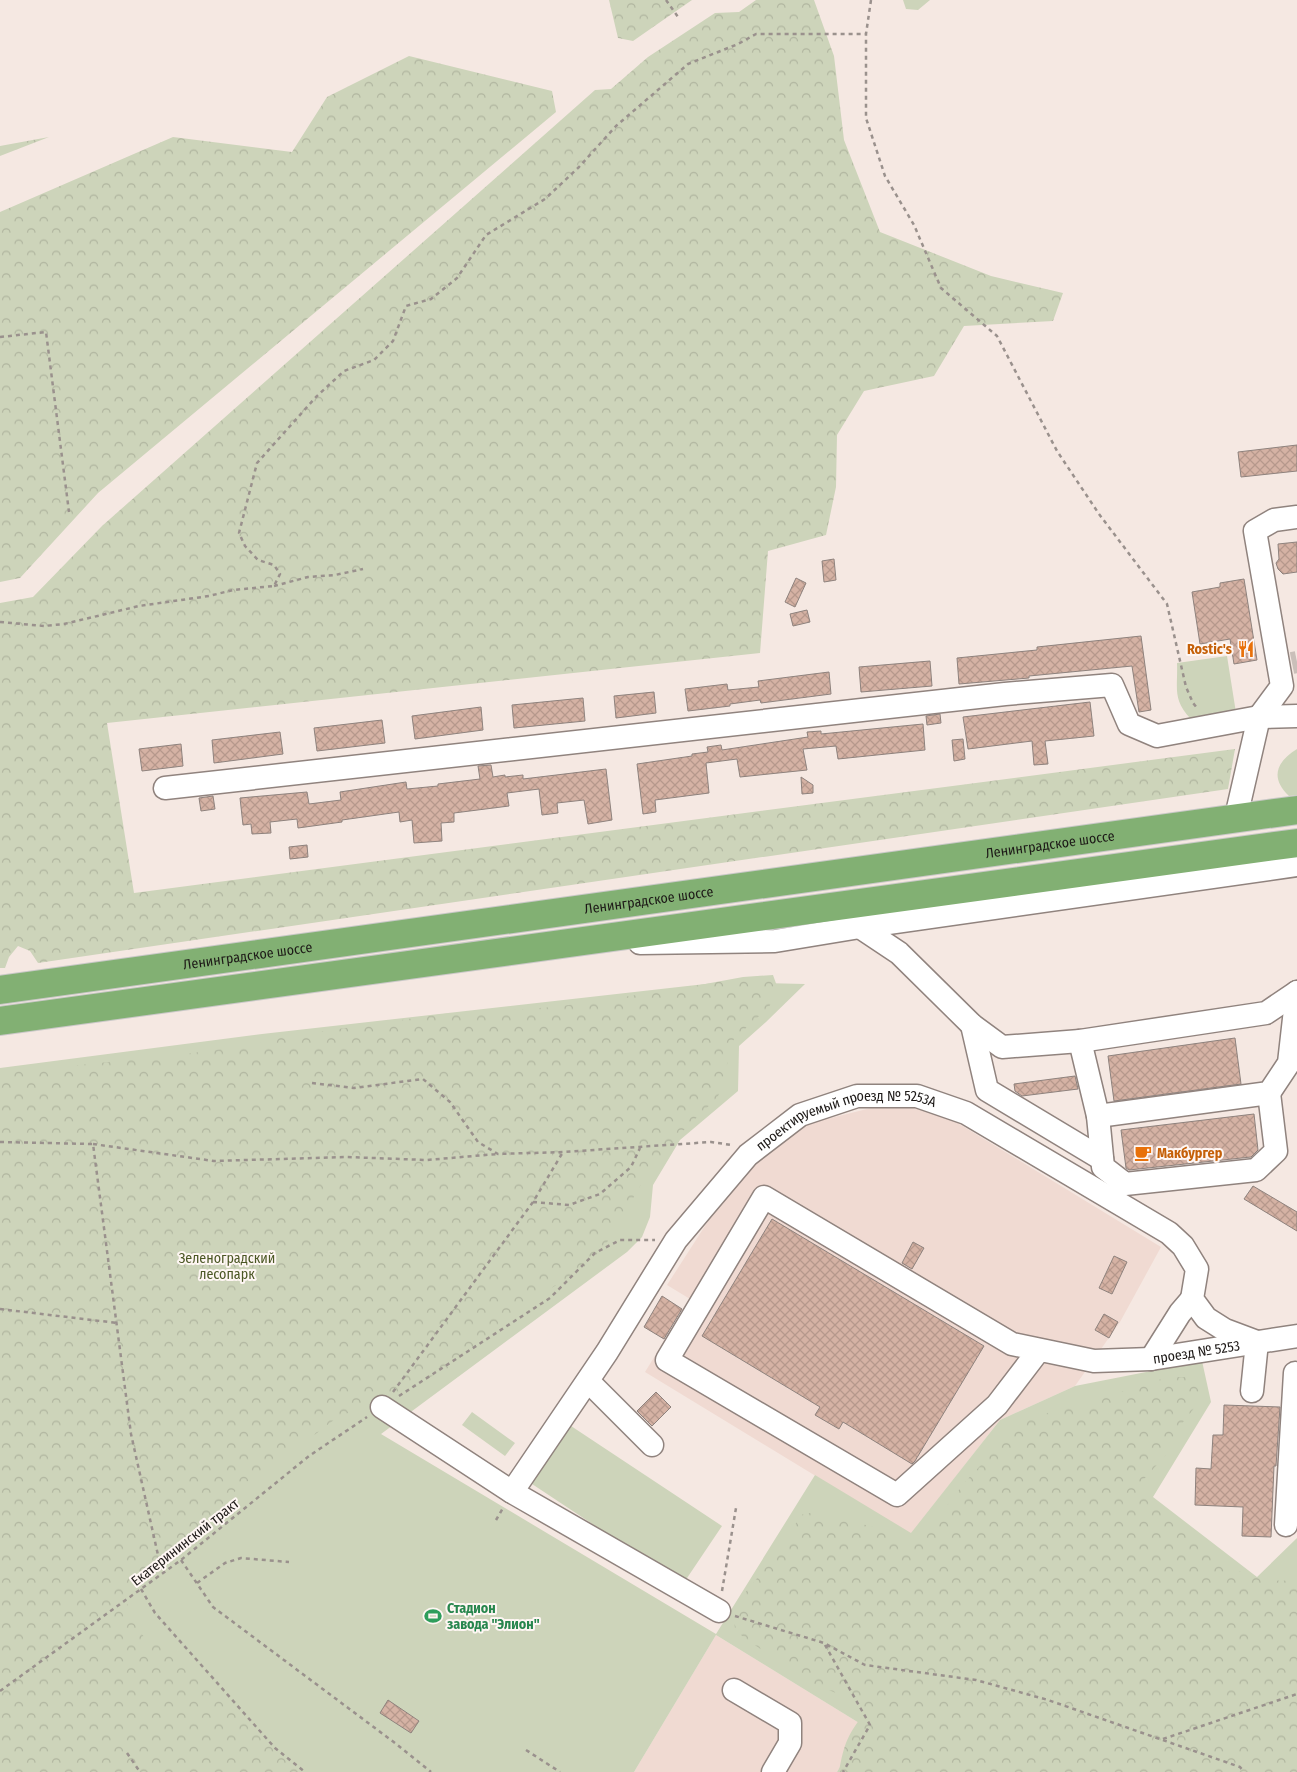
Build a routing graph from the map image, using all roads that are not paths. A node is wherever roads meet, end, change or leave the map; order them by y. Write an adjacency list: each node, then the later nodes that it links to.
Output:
1 (1297, 517): 3 (street)
2 (1297, 716): 3 (street)
3 (1259, 717): 4 (street); 6 (street)
4 (165, 788)
5 (1297, 810): 6 (highway, Ленинградское шоссе)
6 (1236, 817): 11 (highway, Ленинградское шоссе)
7 (1297, 843): 10 (highway)
8 (1297, 865): 9 (street)
9 (860, 927): 10 (street); 14 (street)
10 (566, 945): 13 (highway)
11 (0, 990)
12 (1297, 992): 15 (street); 16 (street)
13 (0, 1022)
14 (972, 1025): 15 (street); 18 (street)
15 (1080, 1041): 17 (street)
16 (1269, 1093): 17 (street); 18 (street)
17 (1098, 1116): 18 (street)
18 (1102, 1159)
19 (1192, 1299): 21 (street); 23 (street); 25 (street, проектируемый проезд № 5253А)
20 (1290, 1337): 21 (street, проезд № 5253); 24 (street)
21 (1257, 1342): 23 (street, проезд № 5253); 26 (street)
22 (1039, 1350): 22 (street, проезд № 5253); 23 (street, проезд № 5253)
23 (1151, 1359)
24 (1296, 1374): 30 (street)
25 (588, 1381): 28 (street); 29 (street, проектируемый проезд № 5253А)
26 (1252, 1392)
27 (382, 1407): 29 (street)
28 (652, 1446)
29 (512, 1492): 31 (street)
30 (1286, 1525)
31 (719, 1611)
32 (734, 1690): 33 (street)
33 (773, 1772)

